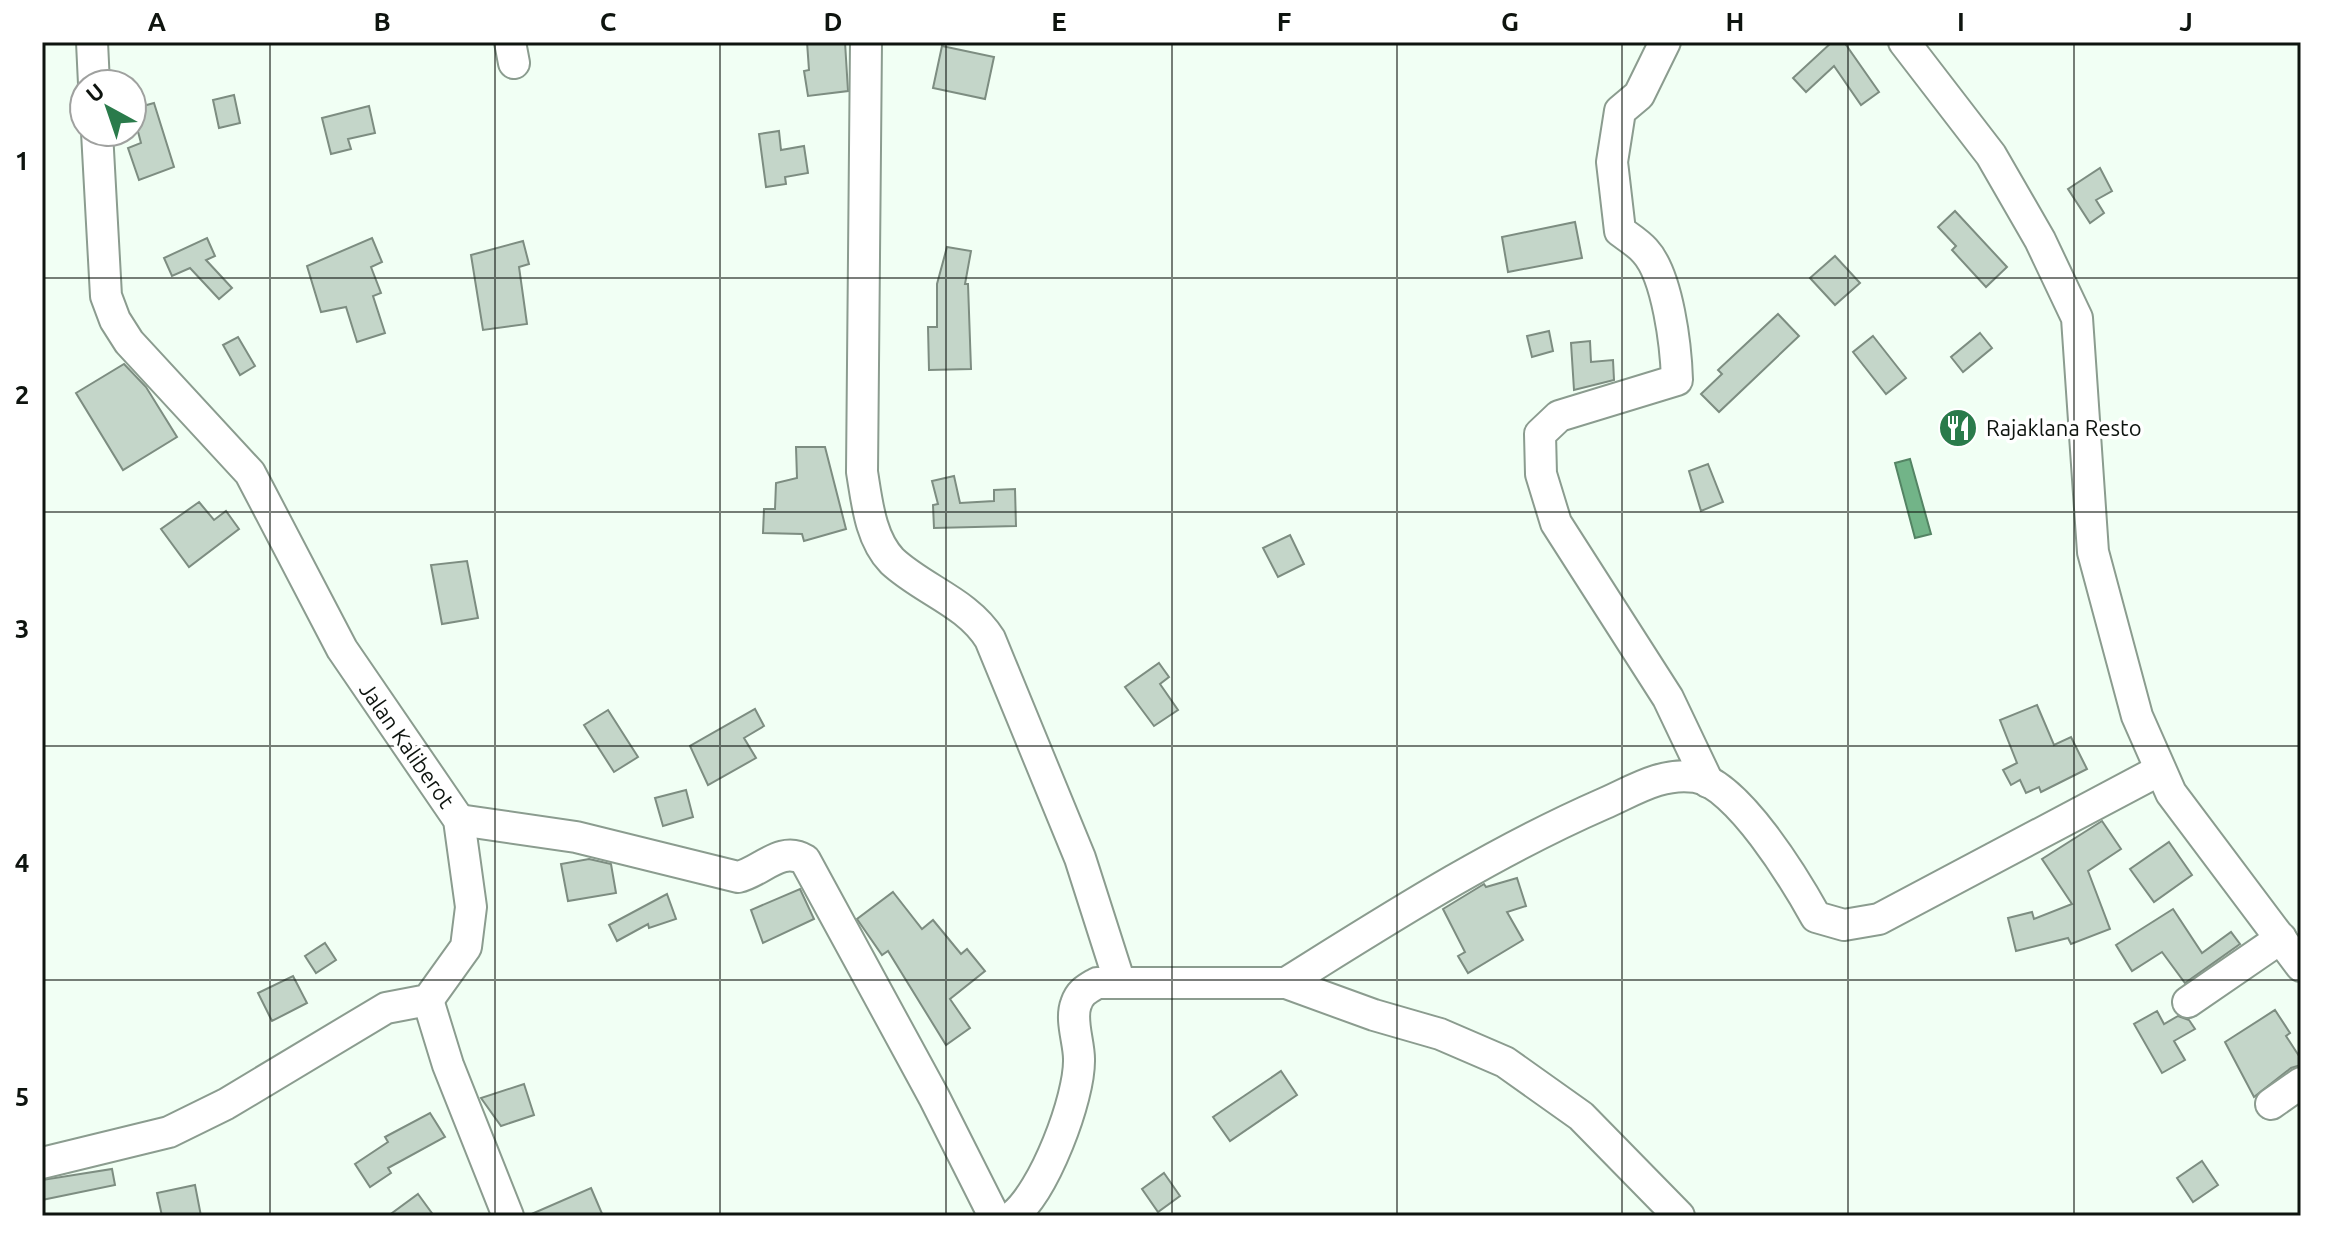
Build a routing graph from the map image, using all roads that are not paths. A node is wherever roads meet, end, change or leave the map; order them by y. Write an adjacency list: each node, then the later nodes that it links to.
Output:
1 (92, 42): 5 (street)
2 (866, 42): 12 (street)
3 (1665, 42): 8 (street)
4 (1904, 42): 7 (street)
5 (93, 68)
6 (98, 148): 9 (street, Jalan Kaliberot)
7 (2160, 770): 8 (street); 10 (street)
8 (1708, 782): 13 (street)
9 (459, 820): 14 (street, Jalan Kaliberot); 20 (street)
10 (2281, 938): 11 (street); 15 (street)
11 (2301, 966)
12 (1120, 983): 13 (street); 21 (street)
13 (1286, 983): 22 (street)
14 (428, 1000): 18 (street); 19 (street)
15 (2188, 1002)
16 (2301, 1083): 17 (street)
17 (2271, 1104)
18 (42, 1163)
19 (508, 1216)
20 (994, 1216)
21 (1013, 1216)
22 (1679, 1216)

